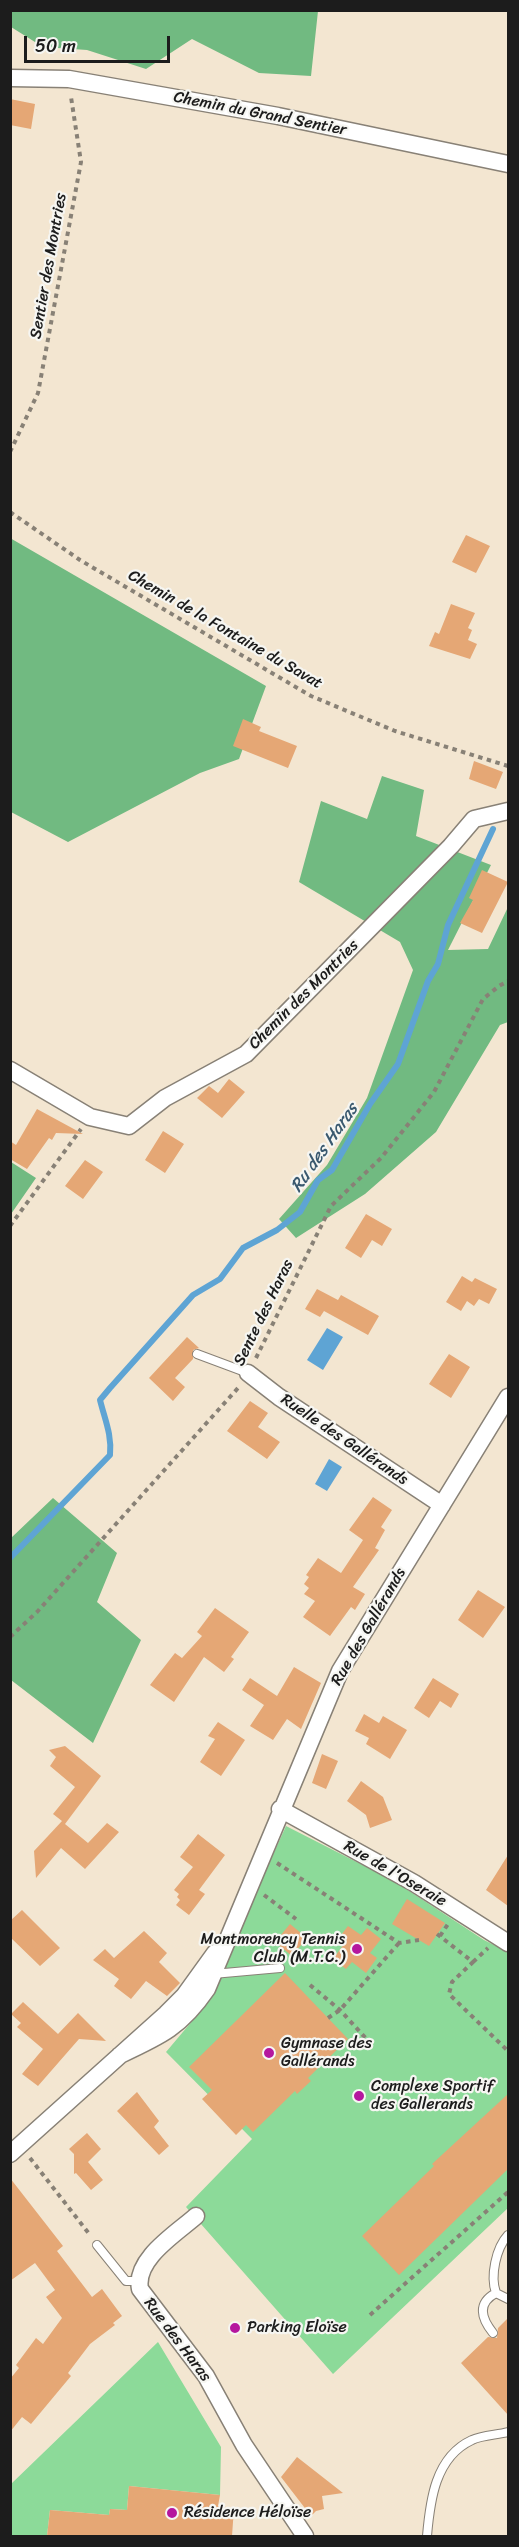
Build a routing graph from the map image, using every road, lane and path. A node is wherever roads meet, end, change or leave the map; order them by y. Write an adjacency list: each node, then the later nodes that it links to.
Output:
1 (10, 78): 2 (street, Chemin du Grand Sentier)
2 (69, 79): 3 (street, Chemin du Grand Sentier); 4 (path, Sentier des Montries)
3 (508, 164)
4 (10, 452)
5 (10, 512): 6 (path, Chemin de la Fontaine du Savat)
6 (508, 766)
7 (508, 811): 10 (street, Chemin des Montries)
8 (508, 981): 13 (path, Sente des Haras)
9 (10, 1070): 10 (street, Chemin des Montries)
10 (90, 1117): 11 (path)
11 (10, 1226)
12 (197, 1354): 13 (lane)
13 (248, 1373): 15 (street, Ruelle des Gallérands); 16 (path, Sente des Haras)
14 (508, 1397): 15 (street, Rue des Gallérands)
15 (442, 1505): 17 (street, Rue des Gallérands)
16 (10, 1637)
17 (280, 1809): 18 (street, Rue des Gallérands); 25 (street, Rue de l'Oseraie)
18 (264, 1855): 19 (street, Rue des Gallérands); 24 (path)
19 (251, 1887): 20 (path); 22 (street, Rue des Gallérands)
20 (296, 1919)
21 (437, 1934): 32 (path)
22 (228, 1937): 27 (street, Rue des Gallérands); 33 (street, Rue des Gallérands)
23 (419, 1940): 24 (path)
24 (399, 1943): 29 (path)
25 (508, 1943)
26 (280, 1968): 27 (lane)
27 (213, 1974): 33 (street, Rue des Gallérands)
28 (310, 1985): 29 (path)
29 (340, 2010): 30 (path); 31 (path)
30 (328, 2018)
31 (371, 2044)
32 (508, 2051)
33 (120, 2055): 34 (street, Rue des Gallérands)
34 (10, 2154)
35 (40, 2170): 39 (path)
36 (508, 2192): 43 (path)
37 (196, 2216): 40 (street)
38 (508, 2235): 41 (lane)
39 (97, 2245): 40 (lane, Rue des Haras)
40 (139, 2281): 46 (street, Rue des Haras)
41 (496, 2293): 42 (lane); 44 (lane)
42 (508, 2299)
43 (370, 2315)
44 (493, 2333)
45 (508, 2432): 47 (lane)
46 (301, 2533)
47 (427, 2536)

